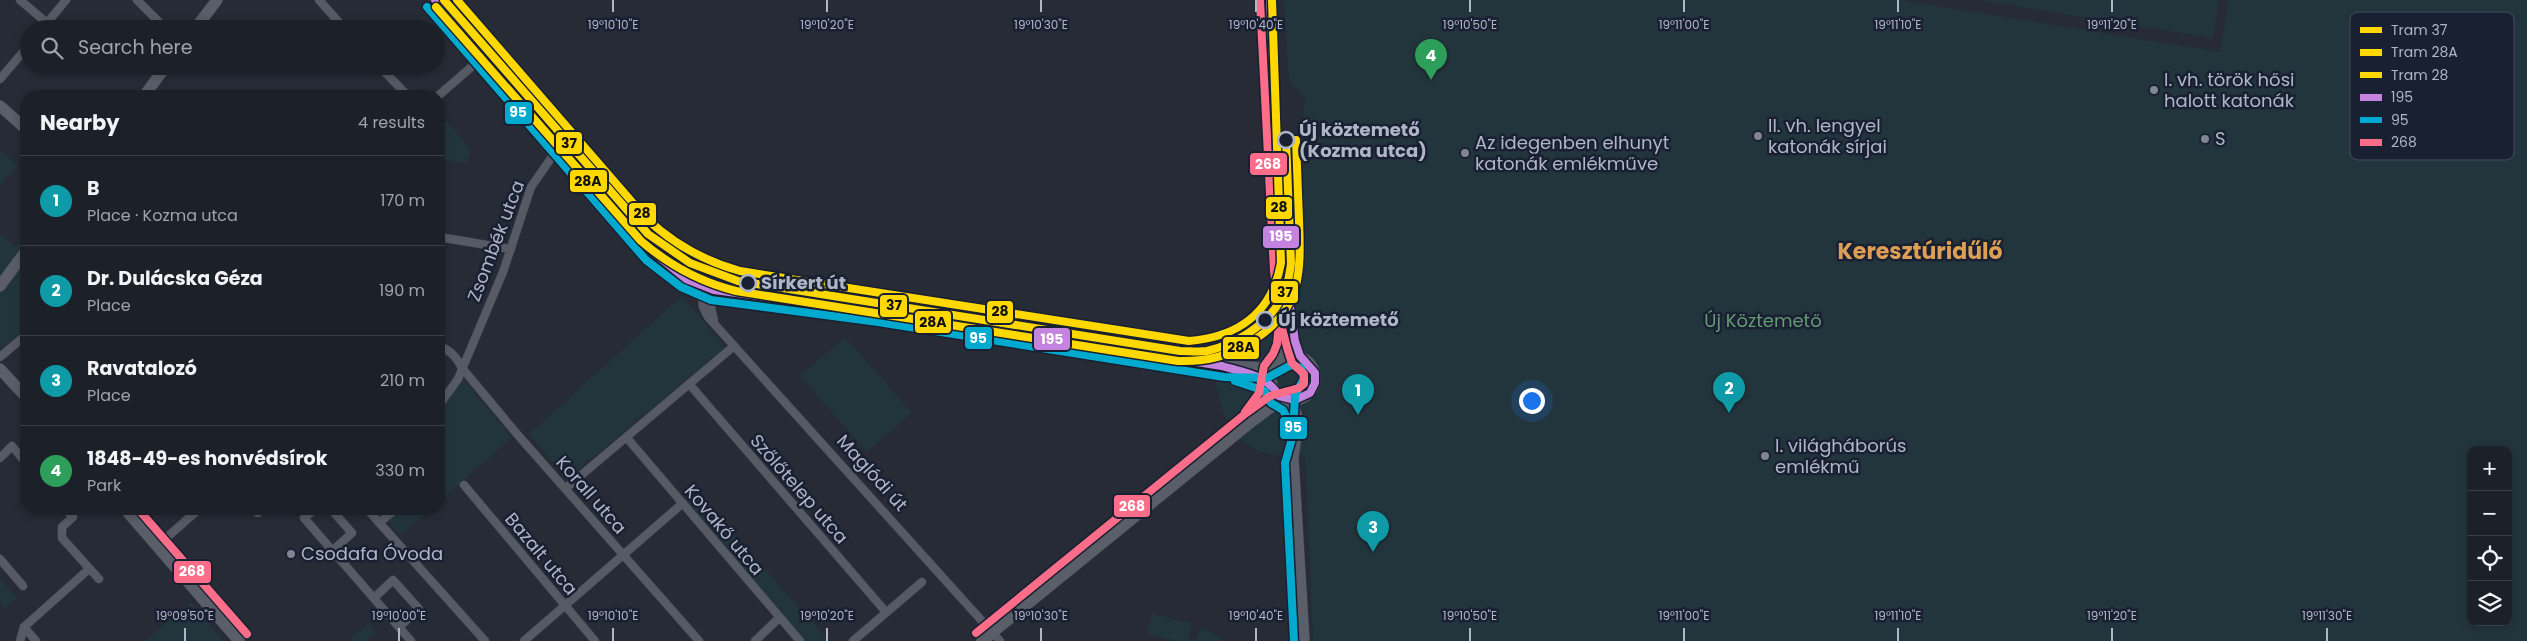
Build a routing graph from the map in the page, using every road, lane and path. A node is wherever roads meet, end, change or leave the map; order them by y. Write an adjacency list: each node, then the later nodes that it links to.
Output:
1 (20, 0): 8 (street)
2 (66, 0): 9 (street)
3 (137, 0): 10 (street)
4 (217, 0): 11 (street)
5 (319, 0): 12 (street)
6 (435, 0): 14 (street)
7 (1270, 0): 30 (street)
8 (39, 20)
9 (50, 20)
10 (157, 20)
11 (202, 20)
12 (337, 20)
13 (20, 56): 17 (street)
14 (484, 56): 20 (street); 23 (street)
15 (159, 75): 18 (street)
16 (388, 75): 19 (street)
17 (0, 79)
18 (148, 90)
19 (402, 90)
20 (445, 90)
21 (0, 106): 22 (street)
22 (20, 124)
23 (561, 144): 25 (street, Zsombék utca); 28 (street)
24 (445, 238): 25 (street)
25 (511, 249): 39 (street, Zsombék utca)
26 (20, 259): 27 (street)
27 (0, 286)
28 (701, 286): 29 (street); 31 (street, Maglódi út)
29 (714, 290): 31 (street, Maglódi út); 38 (street)
30 (1290, 320): 36 (street); 37 (street)
31 (718, 327): 33 (street, Maglódi út)
32 (20, 340): 35 (street)
33 (734, 346): 42 (street); 77 (street, Maglódi út)
34 (445, 349): 39 (street, Korall utca)
35 (0, 357)
36 (1300, 357): 37 (street); 45 (street)
37 (1279, 362): 38 (street); 41 (street)
38 (1222, 366): 41 (street)
39 (462, 368): 44 (street, Zsombék utca); 53 (street, Korall utca)
40 (1, 376): 43 (street)
41 (1272, 384): 46 (street); 47 (street)
42 (690, 385): 48 (street); 73 (street, Szőlőtelep utca)
43 (20, 392)
44 (445, 397)
45 (1305, 398): 46 (street); 51 (street)
46 (1287, 400): 47 (street); 51 (street)
47 (1251, 422): 77 (street)
48 (627, 438): 53 (street); 54 (street, Kovakő utca)
49 (20, 456): 50 (street)
50 (0, 458)
51 (1295, 462): 90 (street)
52 (464, 485): 72 (street, Bazalt utca)
53 (566, 488): 65 (street, Korall utca)
54 (683, 504): 65 (street); 74 (street, Kovakő utca)
55 (71, 515): 67 (street)
56 (130, 515): 63 (street)
57 (192, 515): 63 (street)
58 (308, 515): 64 (street)
59 (336, 515): 64 (street)
60 (373, 515): 62 (street)
61 (388, 515): 62 (street)
62 (379, 522): 82 (street)
63 (157, 546): 80 (street)
64 (332, 551): 71 (street)
65 (624, 554): 72 (street); 85 (street, Korall utca)
66 (0, 559): 70 (street)
67 (90, 568): 68 (street); 75 (street)
68 (99, 579)
69 (922, 582): 73 (street)
70 (23, 586)
71 (374, 598): 76 (street); 76 (street)
72 (565, 606): 83 (street); 84 (street, Bazalt utca)
73 (886, 612): 88 (street)
74 (779, 618): 86 (street); 87 (street, Kovakő utca)
75 (24, 627): 78 (street); 79 (street)
76 (399, 627): 81 (street)
77 (996, 637): 89 (street)
78 (20, 641)
79 (36, 641)
80 (239, 641)
81 (411, 641)
82 (484, 641)
83 (524, 641)
84 (595, 641)
85 (699, 641)
86 (756, 641)
87 (800, 641)
88 (853, 641)
89 (982, 641)
90 (1304, 641)

